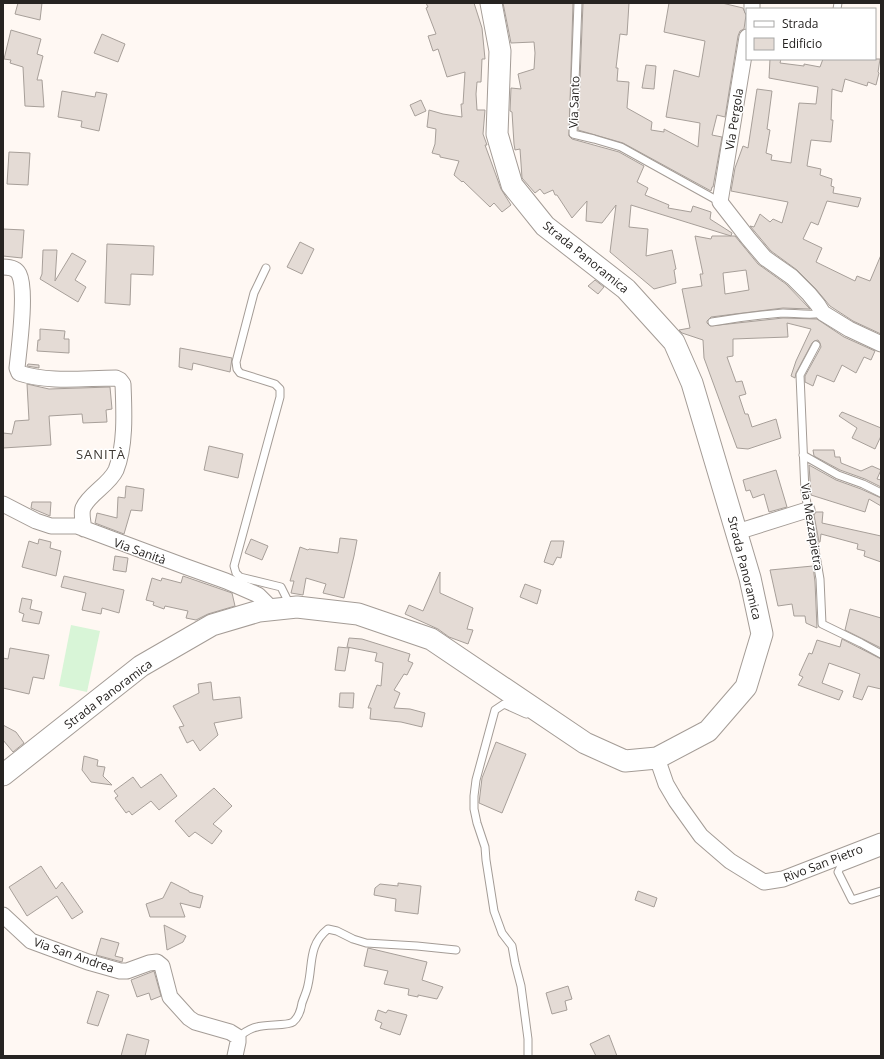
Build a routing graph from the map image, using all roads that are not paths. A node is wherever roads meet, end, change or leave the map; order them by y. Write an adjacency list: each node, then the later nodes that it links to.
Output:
1 (491, 3): 16 (main road, Strada Panoramica)
2 (578, 3): 4 (lane, Via Santo)
3 (746, 43): 4 (street, Via Pergola)
4 (720, 202): 7 (street)
5 (3, 266): 15 (street)
6 (266, 268): 17 (lane)
7 (823, 313): 8 (lane); 9 (street)
8 (712, 322)
9 (881, 344)
10 (816, 345): 11 (lane, Via Mezzapietra)
11 (804, 455): 12 (lane); 14 (lane, Via Mezzapietra)
12 (881, 492)
13 (3, 504): 15 (street, Via Sanità)
14 (807, 510): 16 (street); 18 (lane, Via Mezzapietra)
15 (84, 529): 17 (street, Via Sanità)
16 (737, 532): 20 (main road, Strada Panoramica)
17 (282, 608): 20 (main road, Strada Panoramica); 21 (main road, Strada Panoramica)
18 (881, 654)
19 (530, 716): 29 (lane)
20 (657, 758): 22 (street, Rivo San Pietro)
21 (3, 775)
22 (881, 841)
23 (881, 852): 24 (lane)
24 (881, 891)
25 (3, 915): 27 (street, Via San Andrea)
26 (456, 950): 27 (lane)
27 (238, 1036): 28 (street)
28 (236, 1056)
29 (528, 1056)

